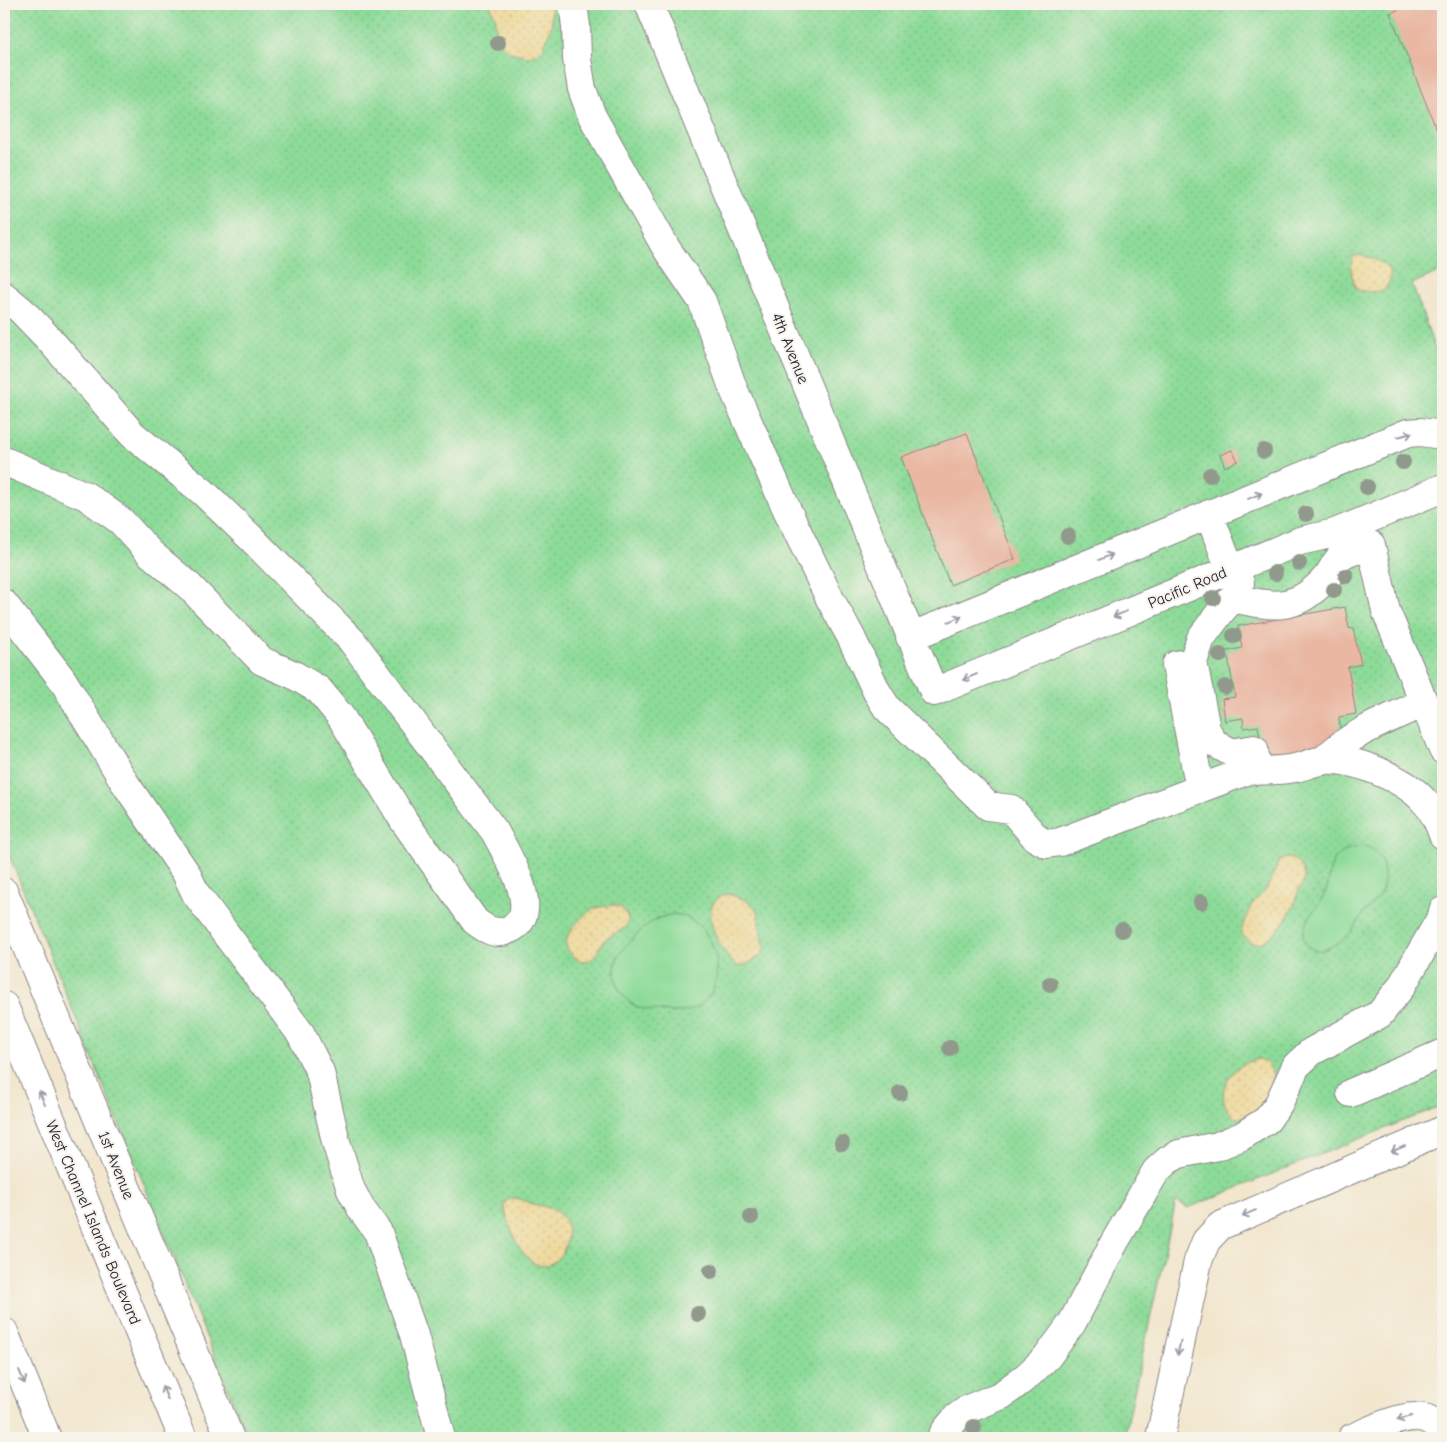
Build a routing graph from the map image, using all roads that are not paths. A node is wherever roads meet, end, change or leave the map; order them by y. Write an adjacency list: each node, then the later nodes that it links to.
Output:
1 (574, 4): 18 (street)
2 (649, 4): 11 (street, 4th Avenue)
3 (4, 296): 5 (street)
4 (1443, 435): 7 (street, one-way to 4)
5 (4, 461)
6 (1443, 488): 8 (street, Pacific Road)
7 (1210, 514): 9 (street); 11 (street, one-way to 7)
8 (1335, 533): 9 (street, Pacific Road); 9 (street)
9 (1230, 569): 13 (street, Pacific Road, one-way to 13)
10 (4, 604): 30 (street)
11 (910, 637): 13 (street, 4th Avenue)
12 (1193, 662): 14 (street); 17 (street); 18 (street)
13 (934, 692)
14 (1424, 703): 15 (street); 16 (street)
15 (1443, 750)
16 (1323, 760): 17 (street); 19 (street)
17 (1257, 771): 18 (street)
18 (1200, 789)
19 (1443, 835)
20 (4, 892): 29 (street, 1st Avenue)
21 (1443, 911): 31 (street)
22 (4, 1006): 28 (street, West Channel Islands Boulevard, one-way to 22)
23 (1443, 1053): 24 (street)
24 (1351, 1092)
25 (1443, 1130): 32 (street, one-way to 32)
26 (4, 1332): 27 (street, one-way to 27)
27 (47, 1438)
28 (183, 1438)
29 (230, 1438)
30 (441, 1438)
31 (941, 1438)
32 (1160, 1438)
33 (1352, 1438): 34 (street, one-way to 33)
34 (1443, 1438)

